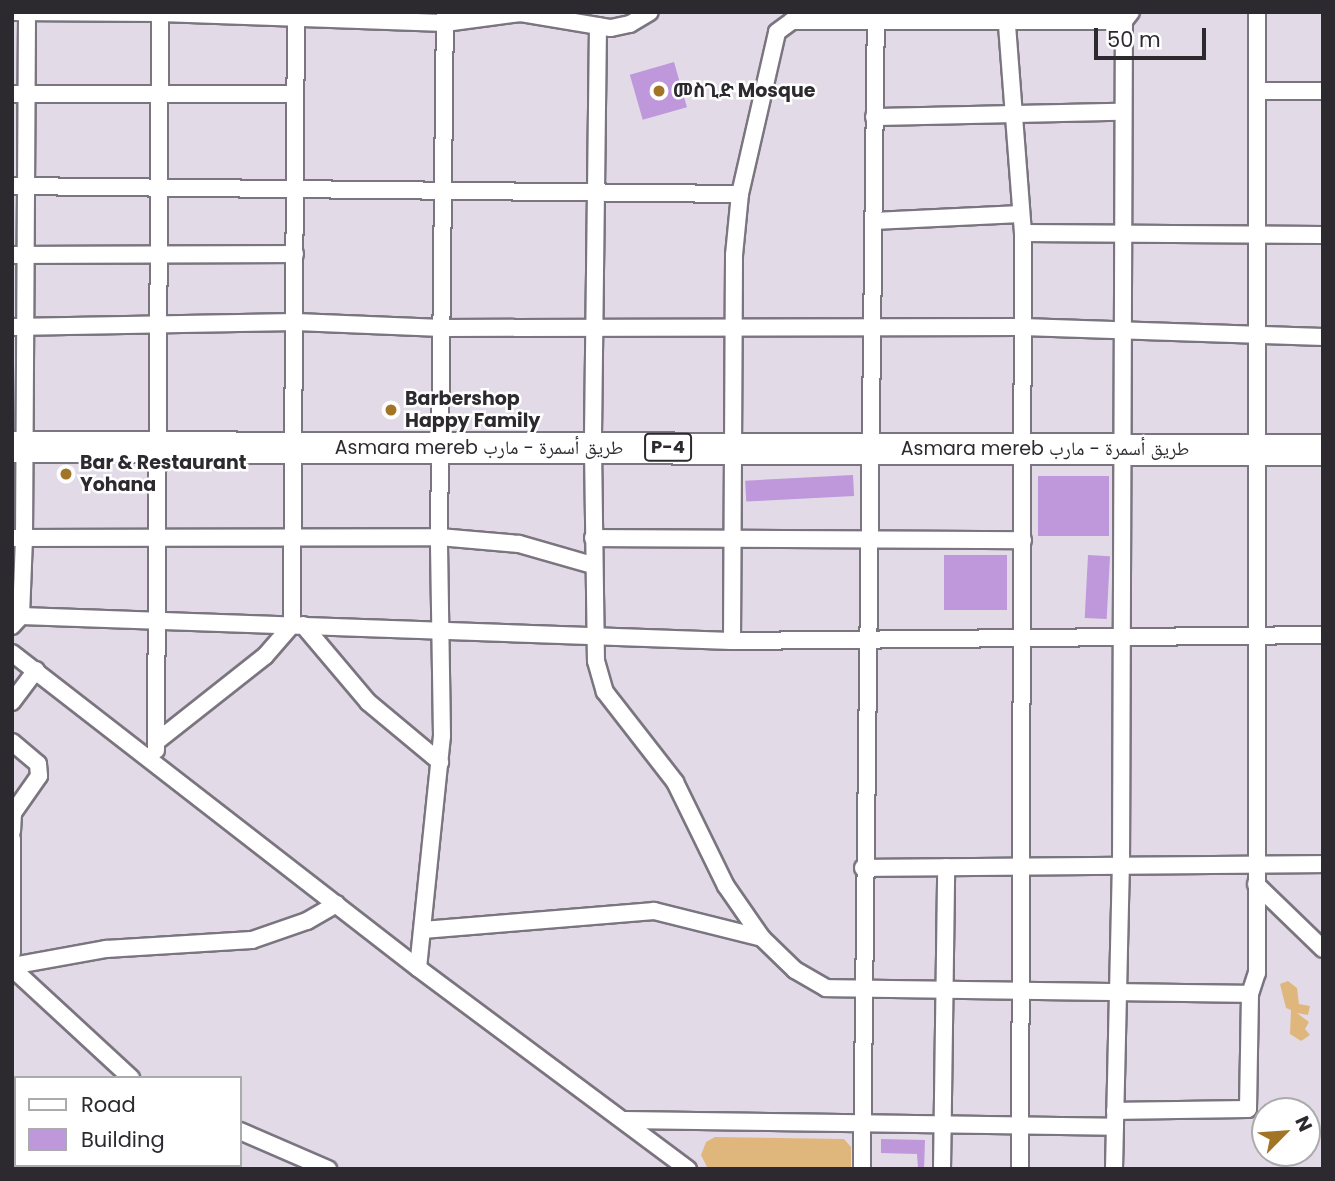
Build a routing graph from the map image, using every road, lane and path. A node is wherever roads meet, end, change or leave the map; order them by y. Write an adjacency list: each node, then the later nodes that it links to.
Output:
1 (12, 12): 6 (street)
2 (160, 12): 6 (street); 7 (street); 17 (street)
3 (521, 12): 11 (street); 12 (street)
4 (650, 12): 12 (street)
5 (1256, 12): 13 (street)
6 (27, 13): 15 (street)
7 (296, 15): 11 (street); 16 (street)
8 (1006, 16): 9 (street); 10 (street); 19 (street)
9 (876, 17): 20 (street); 26 (street)
10 (1127, 17): 18 (street)
11 (445, 18): 24 (street)
12 (598, 26): 25 (street)
13 (1257, 90): 14 (street); 29 (street)
14 (1323, 91)
15 (19, 94): 17 (street); 21 (street)
16 (295, 94): 17 (street); 23 (street)
17 (159, 96): 22 (street)
18 (1123, 112): 19 (street); 31 (street)
19 (1014, 116): 20 (street); 27 (street)
20 (874, 117): 28 (street)
21 (18, 186): 22 (street); 35 (street)
22 (158, 186): 23 (street); 33 (street)
23 (294, 186): 24 (street); 34 (street)
24 (443, 189): 25 (street); 41 (street)
25 (595, 194): 26 (street); 42 (street)
26 (740, 194): 39 (street)
27 (1021, 214): 28 (street); 30 (street)
28 (873, 221): 43 (street)
29 (1258, 232): 31 (street); 32 (street); 45 (street)
30 (1023, 233): 31 (street); 40 (street)
31 (1123, 234): 44 (street)
32 (1323, 235)
33 (158, 253): 34 (street); 35 (street); 37 (street)
34 (295, 254): 36 (street)
35 (19, 255): 38 (street)
36 (296, 322): 37 (street); 41 (street); 52 (street)
37 (158, 324): 38 (street); 48 (street)
38 (19, 327): 47 (street)
39 (734, 327): 42 (street); 43 (street); 50 (street)
40 (1023, 327): 43 (street); 44 (street); 51 (street)
41 (442, 328): 42 (street); 53 (street)
42 (594, 328): 49 (street)
43 (872, 328): 54 (street)
44 (1122, 329): 45 (street); 55 (street)
45 (1259, 334): 46 (street); 56 (street)
46 (1323, 337)
47 (18, 447): 48 (highway, Asmara mereb طريق أسمرة - مارب / P-4); 59 (street)
48 (160, 447): 52 (highway, Asmara mereb طريق أسمرة - مارب / P-4); 62 (street)
49 (593, 447): 50 (highway, Asmara mereb طريق أسمرة - مارب / P-4); 53 (highway, Asmara mereb طريق أسمرة - مارب / P-4); 60 (street)
50 (730, 447): 54 (highway, Asmara mereb طريق أسمرة - مارب / P-4); 63 (street)
51 (1023, 447): 54 (highway, Asmara mereb طريق أسمرة - مارب / P-4); 55 (highway, Asmara mereb طريق أسمرة - مارب / P-4); 64 (street)
52 (293, 448): 53 (highway, Asmara mereb طريق أسمرة - مارب / P-4); 65 (street)
53 (440, 448): 58 (street)
54 (869, 448): 61 (street)
55 (1121, 449): 56 (highway, Asmara mereb طريق أسمرة - مارب / P-4); 75 (street)
56 (1260, 450): 57 (highway, Asmara mereb طريق أسمرة - مارب / P-4); 74 (street)
57 (1323, 450)
58 (439, 537): 65 (street); 66 (street); 70 (street)
59 (18, 538): 62 (street); 67 (street)
60 (593, 538): 63 (street); 66 (street)
61 (869, 538): 63 (street); 64 (street); 76 (street)
62 (159, 539): 65 (street); 68 (street)
63 (732, 539): 77 (street)
64 (1023, 540): 73 (street)
65 (292, 541): 69 (street)
66 (592, 565): 71 (street)
67 (17, 621): 68 (street)
68 (158, 621): 69 (street); 82 (street)
69 (297, 625): 70 (street); 82 (street); 83 (street)
70 (439, 628): 71 (street); 83 (street)
71 (592, 633): 77 (street); 96 (street)
72 (1323, 635): 74 (street)
73 (1023, 636): 75 (street); 76 (street); 91 (street)
74 (1256, 636): 75 (street); 87 (street)
75 (1121, 637): 89 (street)
76 (868, 638): 77 (street); 92 (street)
77 (732, 641)
78 (12, 653): 79 (street)
79 (36, 670): 80 (street); 84 (street)
80 (12, 702)
81 (12, 741): 85 (street)
82 (156, 743): 84 (street)
83 (440, 762): 95 (street)
84 (155, 763): 94 (street)
85 (12, 831)
86 (12, 839): 98 (street)
87 (1255, 864): 88 (street); 89 (street); 93 (street)
88 (1323, 864)
89 (1121, 866): 91 (street); 104 (street)
90 (946, 867): 91 (street); 92 (street); 101 (street)
91 (1023, 867): 103 (street)
92 (863, 868): 102 (street)
93 (1256, 884): 97 (street); 105 (street)
94 (336, 904): 99 (street); 100 (street)
95 (423, 930): 96 (street); 100 (street)
96 (762, 938): 102 (street)
97 (1323, 949)
98 (12, 953)
99 (12, 967): 106 (street)
100 (418, 968): 108 (street)
101 (944, 990): 102 (street); 103 (street); 109 (street)
102 (862, 992): 110 (street)
103 (1022, 992): 104 (street); 111 (street)
104 (1120, 992): 105 (street); 107 (street)
105 (1250, 994): 107 (street)
106 (129, 1076)
107 (1115, 1119): 111 (street); 118 (street)
108 (624, 1120): 110 (street); 114 (street)
109 (943, 1125): 110 (street); 111 (street); 116 (street)
110 (861, 1126): 115 (street)
111 (1021, 1126): 117 (street)
112 (242, 1132): 113 (street)
113 (328, 1169)
114 (688, 1169)
115 (862, 1169)
116 (942, 1169)
117 (1020, 1169)
118 (1114, 1169)

